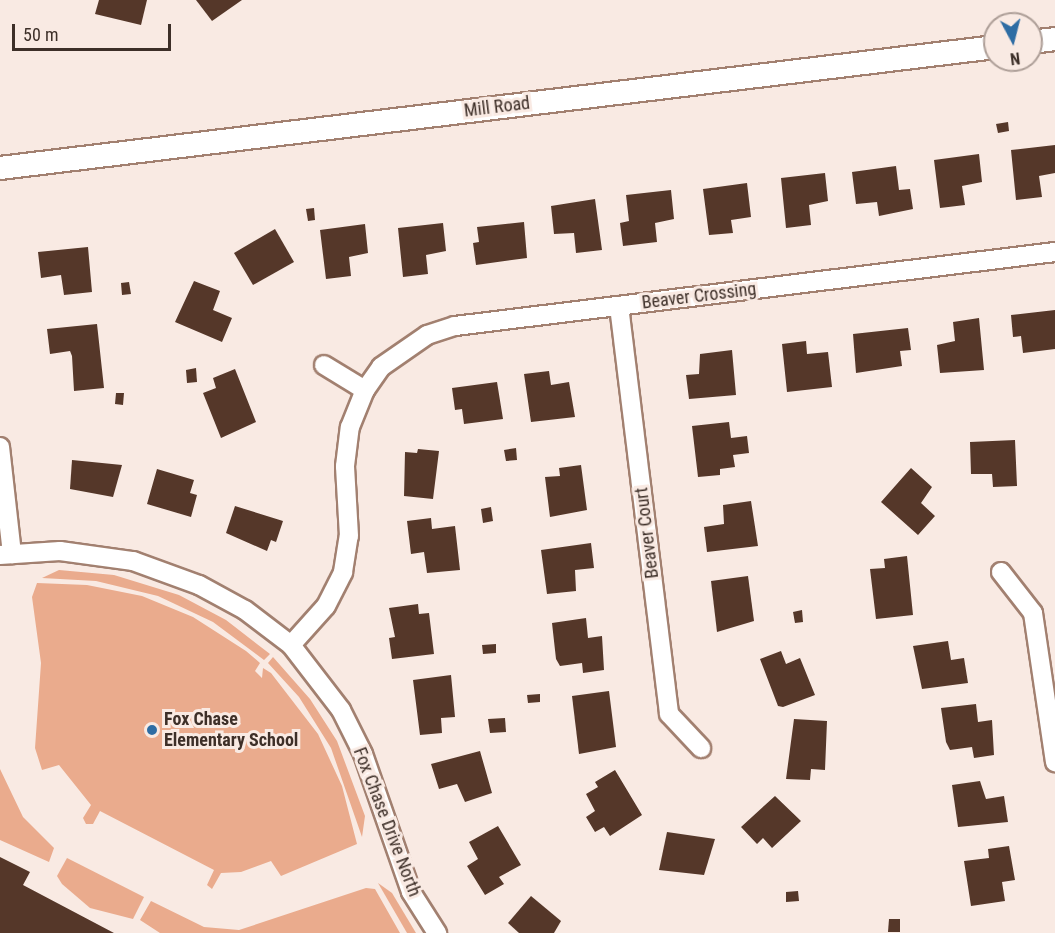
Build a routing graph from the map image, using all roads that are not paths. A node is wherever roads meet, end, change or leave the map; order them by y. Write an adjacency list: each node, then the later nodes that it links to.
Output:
1 (983, 48): 2 (street, Mill Road)
2 (0, 168)
3 (1055, 252): 4 (street, Beaver Crossing)
4 (620, 306): 6 (street, Beaver Crossing); 11 (street, Beaver Court)
5 (324, 364): 6 (street)
6 (365, 390): 10 (street, Beaver Crossing)
7 (0, 447): 8 (street)
8 (6, 554): 10 (street, Fox Chase Drive North)
9 (1000, 573): 12 (street)
10 (291, 645): 13 (street, Fox Chase Drive North)
11 (701, 748)
12 (1055, 762)
13 (437, 933)

